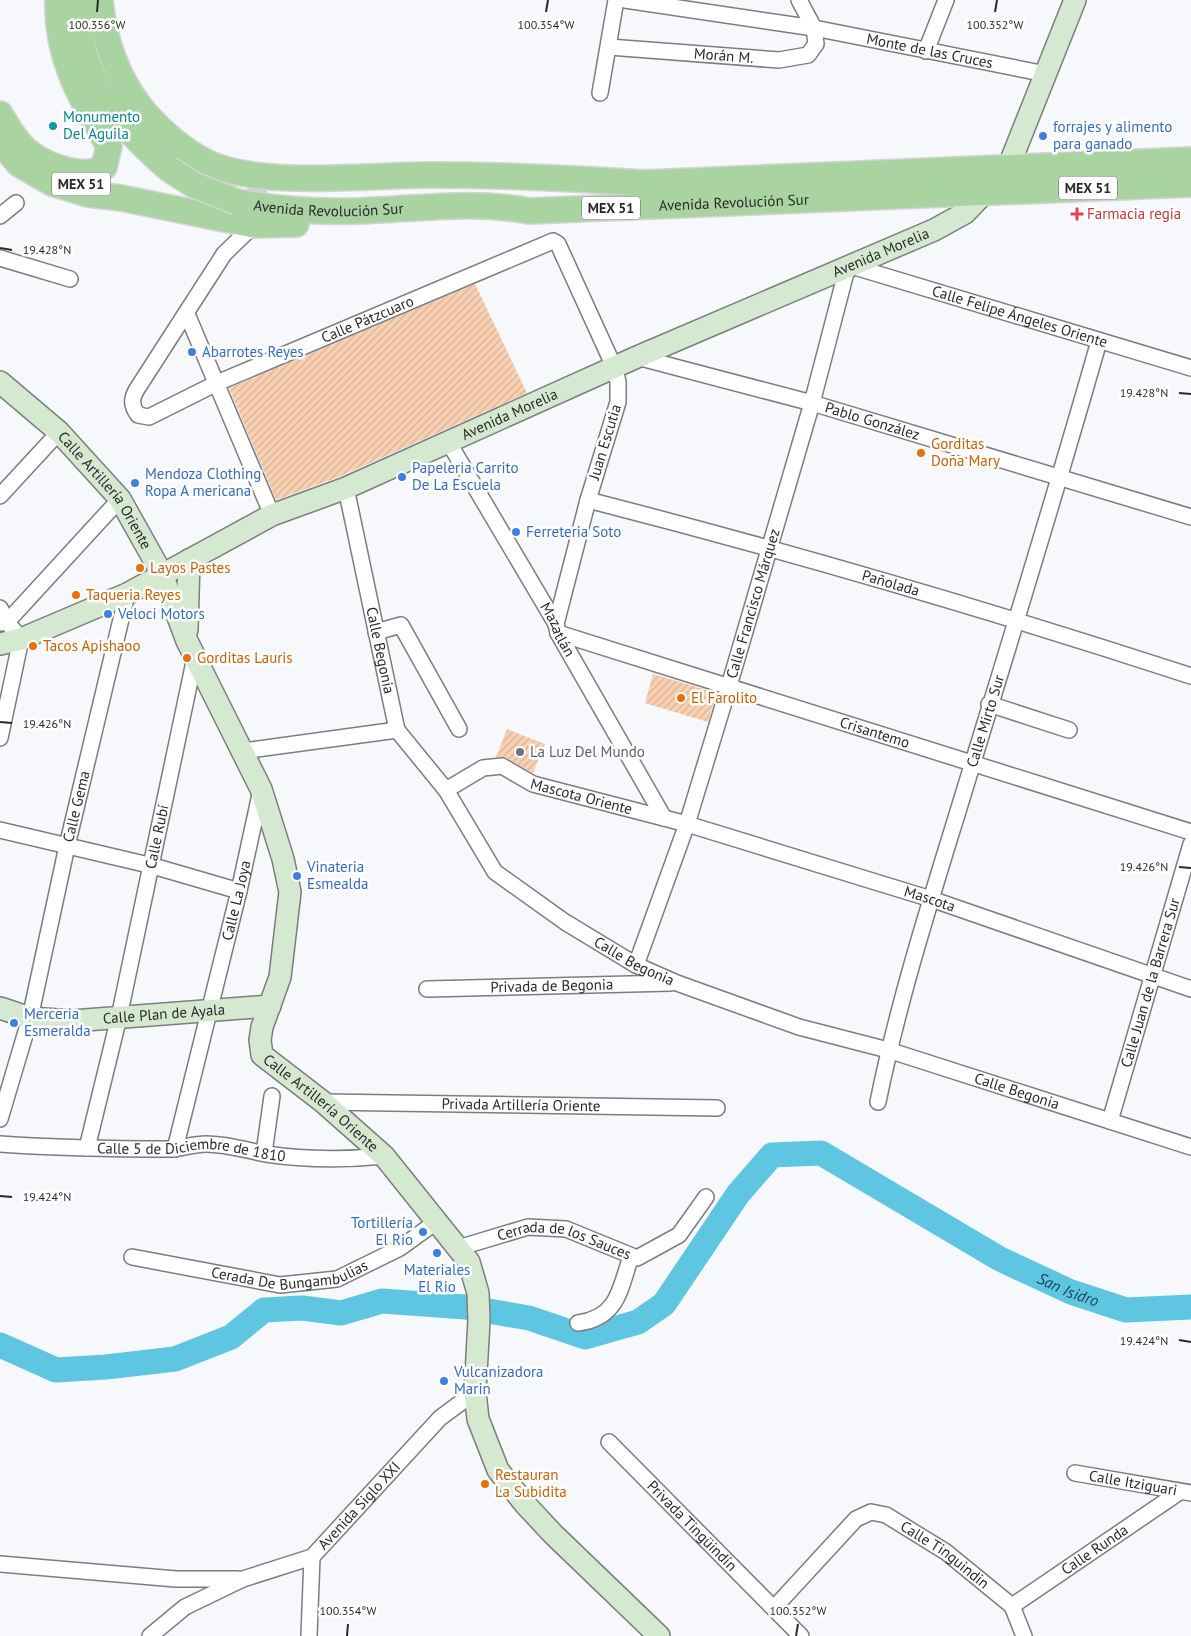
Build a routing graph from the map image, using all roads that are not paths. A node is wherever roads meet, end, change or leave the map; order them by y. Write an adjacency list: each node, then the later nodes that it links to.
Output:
1 (58, 0): 14 (main road)
2 (76, 0): 25 (main road, Avenida Revolución Sur / MEX 51, bridge)
3 (100, 0): 19 (main road, Avenida Revolución Sur / MEX 51)
4 (616, 0): 10 (street)
5 (625, 0): 9 (street, Monte de las Cruces)
6 (799, 0): 9 (street)
7 (946, 0): 11 (street)
8 (1075, 0): 12 (street)
9 (814, 28): 10 (street, Morán M.); 11 (street, Monte de las Cruces)
10 (609, 47): 13 (street)
11 (926, 51): 12 (street, Monte de las Cruces)
12 (1046, 74): 18 (street)
13 (600, 93)
14 (0, 114)
15 (0, 130): 21 (main road, MEX 51)
16 (0, 141): 27 (main road)
17 (1191, 160): 18 (main road, Avenida Revolución Sur / MEX 51)
18 (1008, 168): 19 (main road, Avenida Revolución Sur / MEX 51); 23 (street, Avenida Morelia)
19 (643, 183): 22 (main road, MEX 51)
20 (1191, 184): 23 (main road, Avenida Revolución Sur / MEX 51)
21 (180, 191)
22 (267, 191)
23 (985, 192): 25 (main road, Avenida Revolución Sur / MEX 51); 30 (street, Avenida Morelia)
24 (16, 203): 26 (street)
25 (529, 211): 27 (main road)
26 (0, 216)
27 (254, 225): 32 (street)
28 (553, 241): 36 (street, Juan Escutia); 38 (street, Calle Pátzcuaro)
29 (0, 258): 31 (street)
30 (848, 265): 33 (street, Calle Felipe Ángeles Oriente); 34 (street, Avenida Morelia); 39 (street, Calle Francisco Márquez)
31 (70, 279)
32 (187, 314): 38 (street); 38 (street, Calle Pátzcuaro)
33 (1098, 341): 35 (street, Calle Felipe Ángeles Oriente); 42 (street, Calle Mirto Sur)
34 (637, 357): 36 (street, Avenida Morelia); 39 (street, Pablo González)
35 (1191, 368)
36 (615, 369): 41 (street, Avenida Morelia); 46 (street, Juan Escutia)
37 (0, 382): 40 (street, Calle Artillería Oriente)
38 (217, 383): 47 (street)
39 (812, 403): 42 (street, Pablo González); 49 (street, Calle Francisco Márquez)
40 (59, 432): 44 (street); 45 (street, Calle Artillería Oriente)
41 (449, 443): 43 (street, Avenida Morelia); 56 (street, Mazatlán)
42 (1061, 478): 48 (street, Pablo González); 54 (street, Calle Mirto Sur)
43 (346, 488): 47 (street, Avenida Morelia); 57 (street, Calle Begonia)
44 (0, 496)
45 (120, 499): 51 (street, Calle Artillería Oriente); 55 (street)
46 (588, 500): 49 (street, Pañolada); 56 (street, Juan Escutia)
47 (272, 515): 50 (street, Avenida Morelia)
48 (1191, 517)
49 (769, 547): 54 (street, Pañolada); 62 (street, Calle Francisco Márquez)
50 (189, 560): 51 (street, Avenida Morelia); 60 (street)
51 (162, 574): 52 (street, Avenida Morelia); 60 (street, Calle Artillería Oriente)
52 (127, 594): 58 (street, Avenida Morelia); 77 (street, Calle Gema)
53 (0, 608): 55 (street)
54 (1018, 619): 61 (street, Pañolada); 63 (street, Calle Mirto Sur)
55 (3, 623): 58 (street)
56 (557, 629): 62 (street, Crisantemo); 72 (street, Mazatlán)
57 (376, 632): 64 (street); 65 (street, Calle Begonia)
58 (21, 639): 59 (street, Avenida Morelia); 67 (street)
59 (0, 644)
60 (191, 649): 68 (street, Calle Artillería Oriente); 78 (street, Calle Rubí)
61 (1191, 676)
62 (729, 686): 69 (street, Crisantemo); 73 (street, Calle Francisco Márquez)
63 (989, 704): 66 (street); 69 (street, Calle Mirto Sur)
64 (459, 729)
65 (397, 730): 68 (street); 71 (street, Calle Begonia)
66 (1069, 730)
67 (0, 738)
68 (243, 751): 70 (street, Calle Artillería Oriente)
69 (972, 763): 75 (street, Crisantemo); 80 (street, Calle Mirto Sur)
70 (261, 789): 79 (street, Calle La Joya); 86 (street, Calle Artillería Oriente)
71 (446, 790): 72 (street, Mascota Oriente); 81 (street, Calle Begonia)
72 (664, 818): 73 (street, Mascota)
73 (687, 824): 80 (street, Mascota); 81 (street, Calle Francisco Márquez)
74 (0, 830): 77 (street)
75 (1191, 832)
76 (1191, 844): 82 (street, Calle Juan de la Barrera Sur)
77 (67, 846): 78 (street); 90 (street, Calle Gema)
78 (153, 866): 79 (street); 89 (street, Calle Rubí)
79 (239, 891): 88 (street, Calle La Joya)
80 (931, 899): 82 (street, Mascota); 91 (street, Calle Mirto Sur)
81 (636, 965): 83 (street, Calle Begonia)
82 (1152, 976): 85 (street, Mascota); 97 (street, Calle Juan de la Barrera Sur)
83 (677, 983): 84 (street, Privada de Begonia); 91 (street, Calle Begonia)
84 (426, 989)
85 (1191, 989)
86 (270, 1006): 88 (street, Calle Plan de Ayala); 93 (street, Calle Artillería Oriente)
87 (0, 1008): 90 (street, Calle Plan de Ayala)
88 (208, 1010): 89 (street, Calle Plan de Ayala); 101 (street, Calle La Joya)
89 (119, 1017): 90 (street, Calle Plan de Ayala); 100 (street, Calle Rubí)
90 (30, 1018): 96 (street, Calle Gema)
91 (888, 1050): 94 (street, Calle Mirto Sur); 97 (street, Calle Begonia)
92 (272, 1096): 102 (street)
93 (323, 1102): 95 (street, Privada Artillería Oriente); 103 (street, Calle Artillería Oriente)
94 (878, 1102)
95 (717, 1108)
96 (0, 1119)
97 (1110, 1121): 99 (street, Calle Begonia)
98 (0, 1144): 100 (street, Calle 5 de Diciembre de 1810)
99 (1191, 1147)
100 (87, 1148): 101 (street, Calle 5 de Diciembre de 1810)
101 (175, 1149): 102 (street, Calle 5 de Diciembre de 1810)
102 (264, 1153): 103 (street, Calle 5 de Diciembre de 1810)
103 (384, 1156): 105 (street, Calle Artillería Oriente)
104 (706, 1197): 107 (street, Cerrada de los Sauces)
105 (436, 1222): 106 (street, Calle Artillería Oriente); 108 (street, Cerada De Bungambulias)
106 (463, 1255): 107 (street, Cerrada de los Sauces); 110 (street, Calle Artillería Oriente)
107 (631, 1256): 109 (street)
108 (132, 1257)
109 (578, 1323)
110 (475, 1392): 114 (street, Avenida Siglo XXI); 121 (street, Calle Artillería Oriente)
111 (609, 1442): 118 (street, Privada Tingüindín)
112 (1075, 1473): 113 (street, Calle Itziguari)
113 (1184, 1493): 117 (street, Calle Runda)
114 (312, 1558): 116 (street, Avenida Siglo XXI); 120 (street)
115 (0, 1564): 116 (street)
116 (243, 1579): 119 (street, Avenida Siglo XXI)
117 (1012, 1606): 118 (street, Calle Tinguindin); 123 (street)
118 (774, 1608): 122 (street, Privada Tingüindín)
119 (150, 1636)
120 (309, 1636)
121 (659, 1636)
122 (801, 1636)
123 (1024, 1636)

